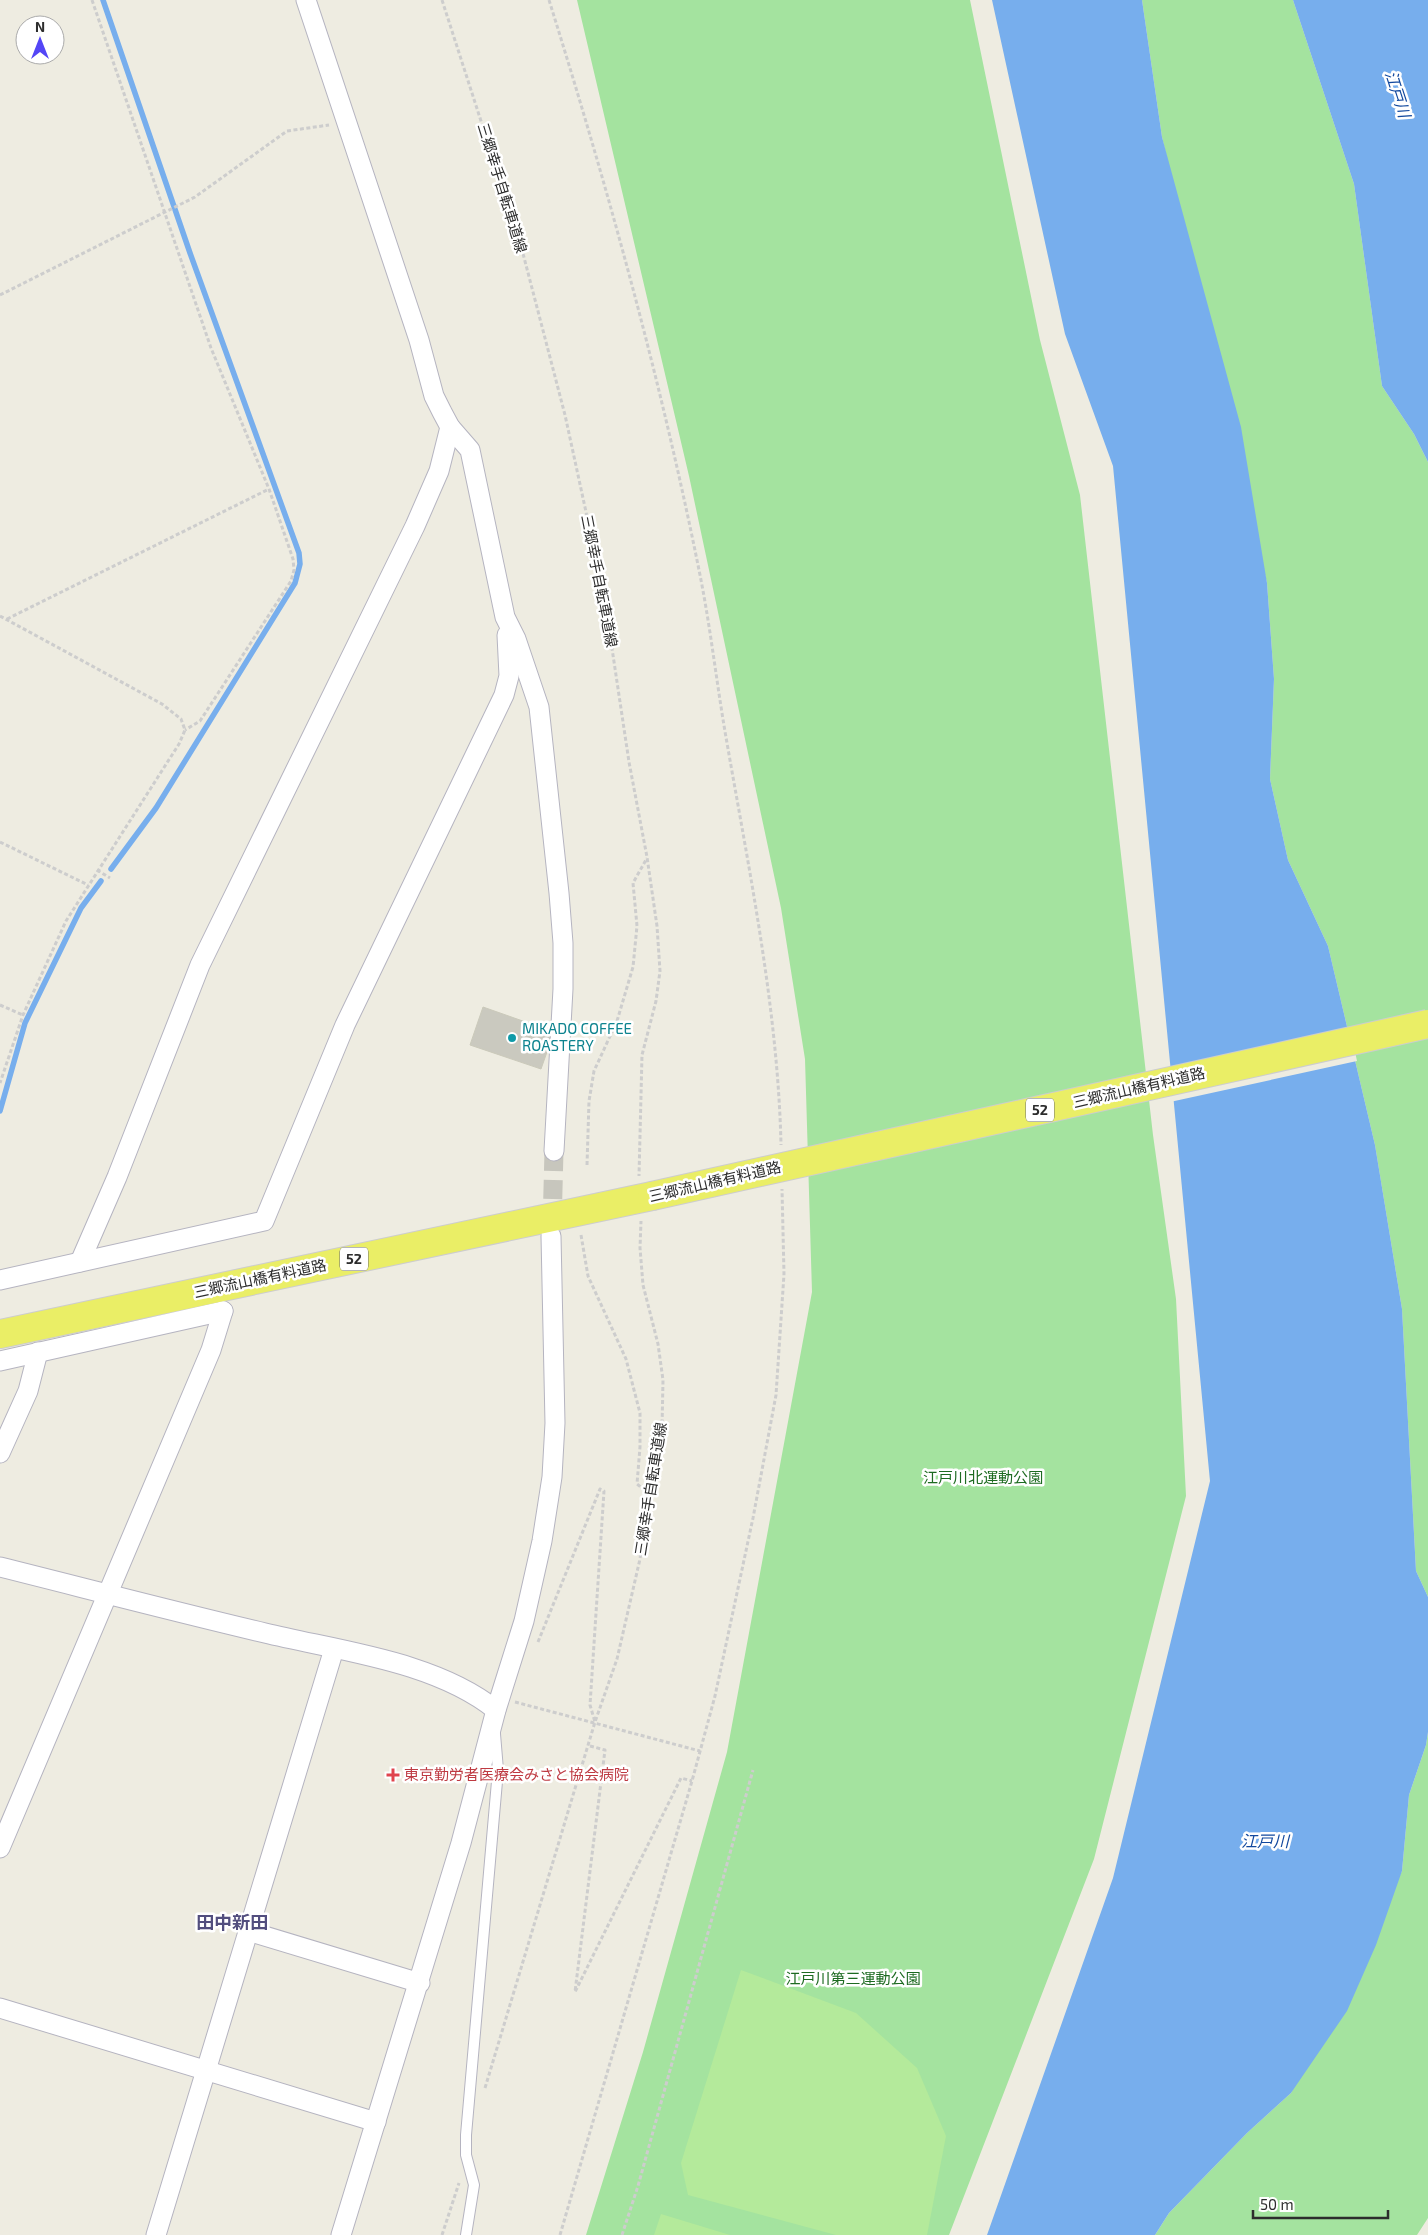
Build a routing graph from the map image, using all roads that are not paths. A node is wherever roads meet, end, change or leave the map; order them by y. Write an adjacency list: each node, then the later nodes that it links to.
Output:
1 (306, 0): 2 (street)
2 (450, 427): 3 (street); 7 (street)
3 (505, 616): 5 (street); 7 (street)
4 (1428, 1024): 9 (main road, 三郷流山橋有料道路 / 52, bridge)
5 (554, 1151)
6 (551, 1236): 16 (street)
7 (80, 1262): 8 (street)
8 (0, 1280)
9 (0, 1334)
10 (38, 1352): 11 (street); 12 (street); 14 (street)
11 (0, 1361)
12 (0, 1454)
13 (0, 1567): 14 (street)
14 (108, 1595): 15 (street); 17 (street)
15 (334, 1649): 16 (street); 18 (street)
16 (500, 1711): 19 (street); 25 (lane)
17 (0, 1848)
18 (248, 1932): 19 (street); 21 (street)
19 (420, 1983): 22 (street)
20 (0, 2008): 21 (street)
21 (205, 2069): 22 (street); 23 (street)
22 (376, 2122): 24 (street)
23 (156, 2235)
24 (341, 2235)
25 (466, 2235)

